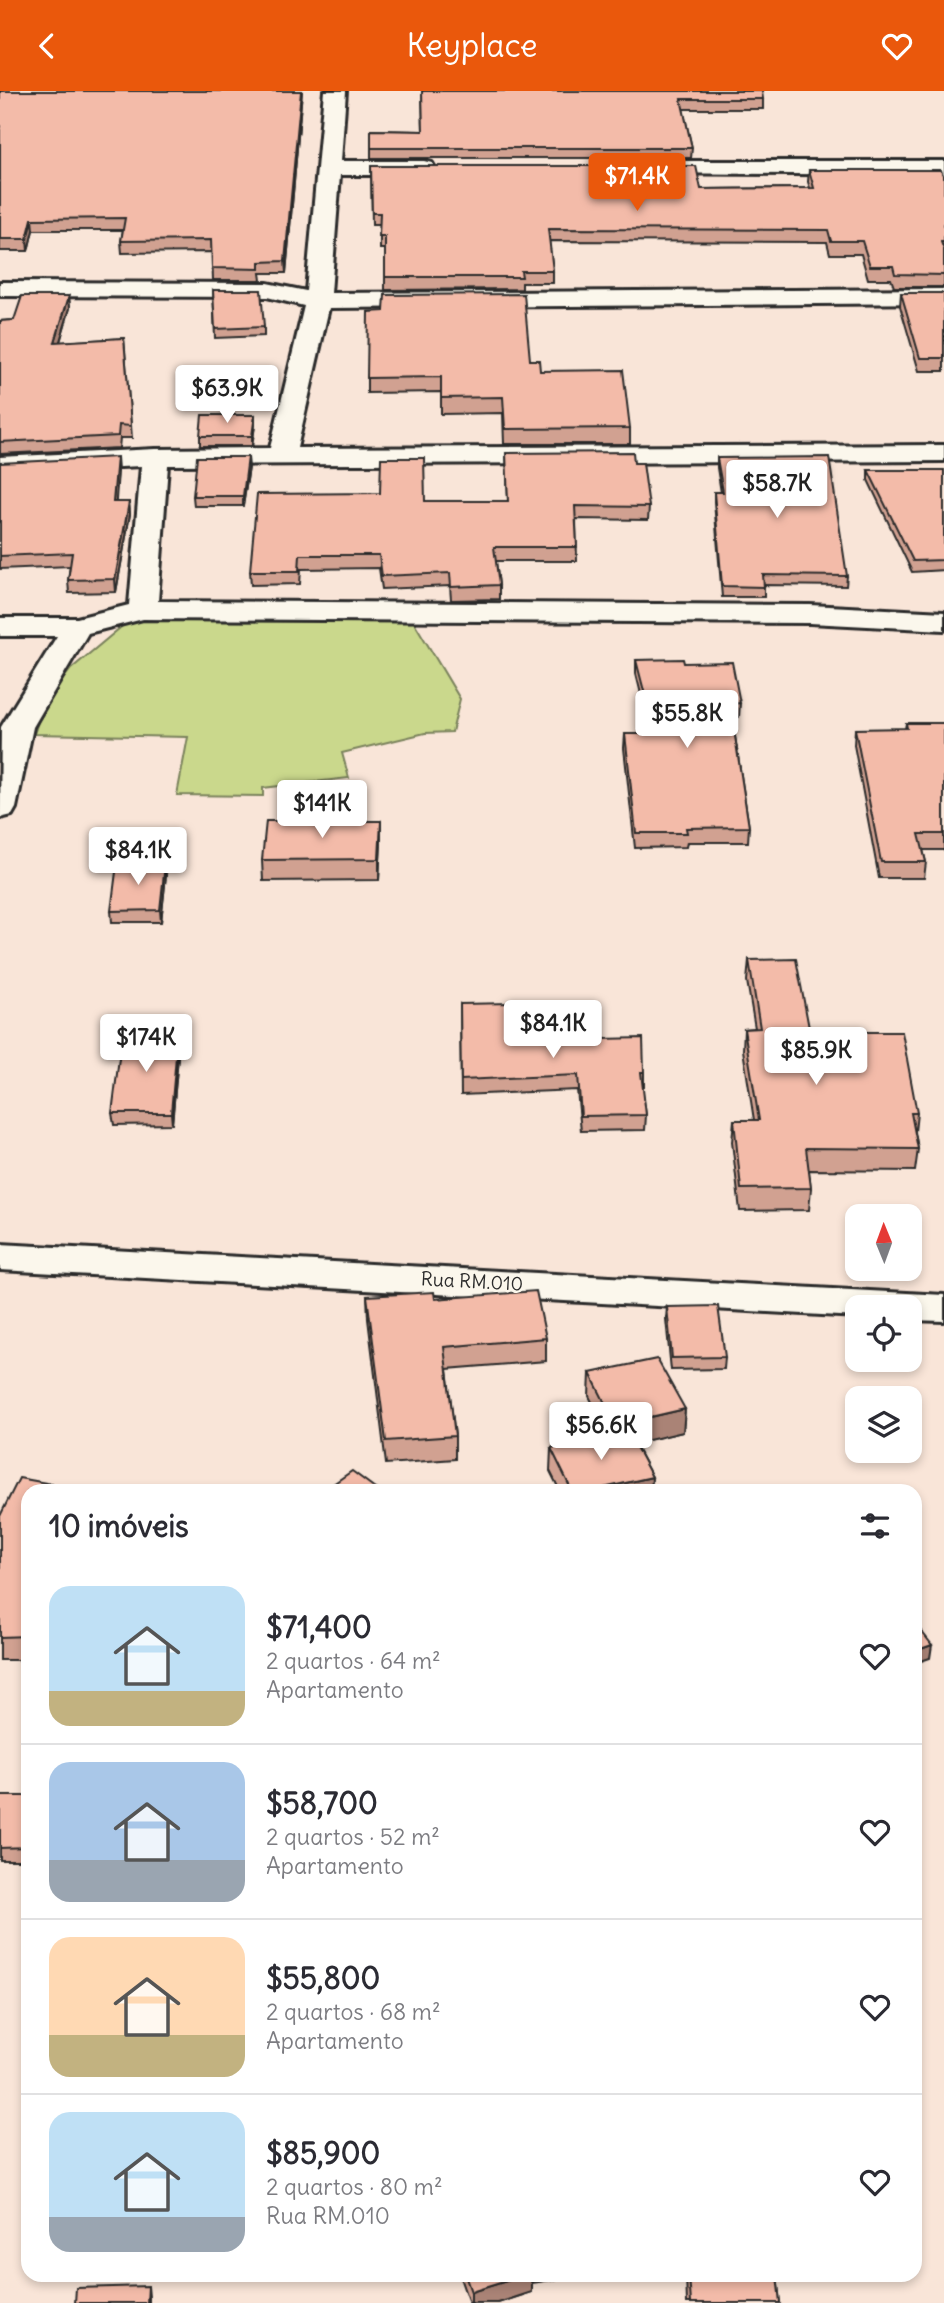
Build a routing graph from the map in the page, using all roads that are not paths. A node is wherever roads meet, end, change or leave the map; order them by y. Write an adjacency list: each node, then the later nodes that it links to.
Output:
1 (335, 91): 2 (street)
2 (330, 168): 3 (street); 8 (street)
3 (441, 168)
4 (623, 168): 5 (street)
5 (944, 168)
6 (0, 289): 8 (street)
7 (944, 296): 8 (street)
8 (318, 301): 10 (street)
9 (944, 453): 10 (street)
10 (282, 456): 11 (street)
11 (155, 457): 12 (street); 13 (street)
12 (0, 465)
13 (143, 610): 14 (street); 16 (street)
14 (944, 621)
15 (0, 627): 16 (street)
16 (77, 627): 17 (street)
17 (0, 808)
18 (0, 1257): 19 (street, Rua RM.010)
19 (944, 1308)

